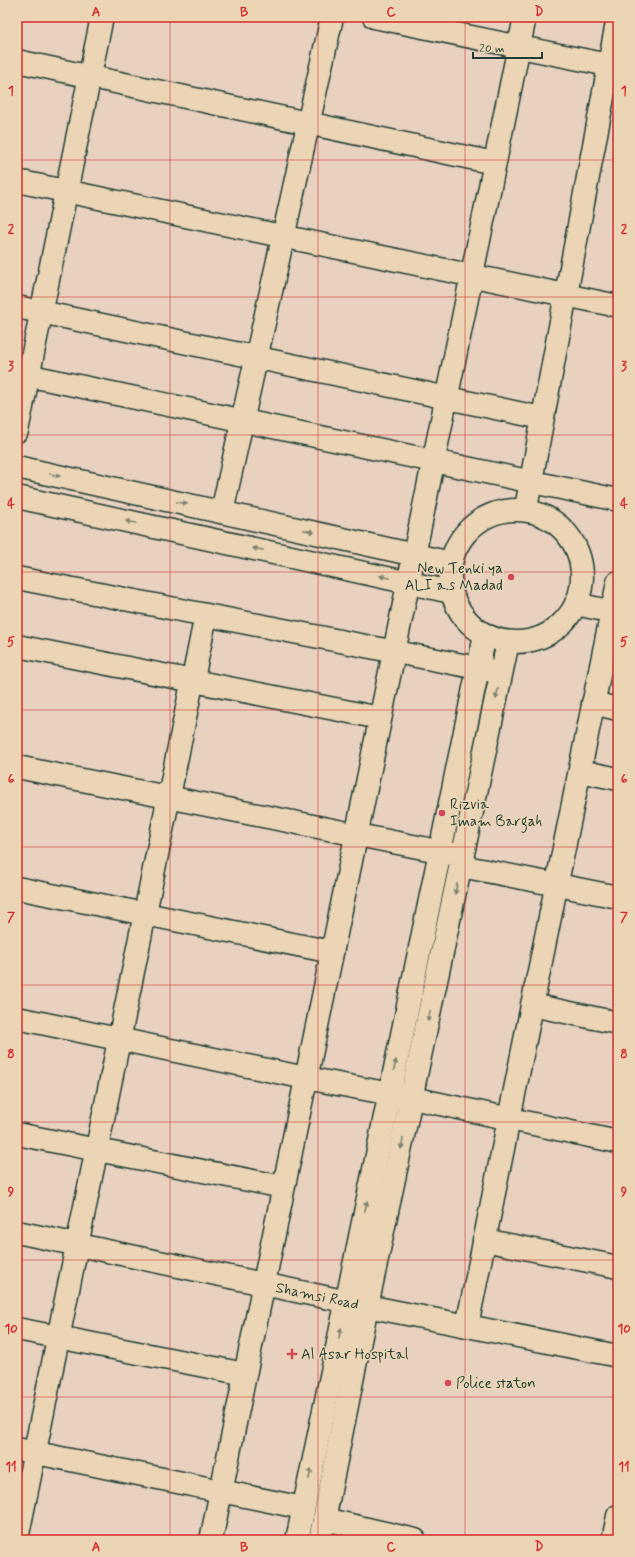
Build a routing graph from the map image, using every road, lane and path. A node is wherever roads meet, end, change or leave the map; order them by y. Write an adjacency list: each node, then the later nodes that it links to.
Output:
1 (102, 17): 9 (street)
2 (332, 17): 10 (street)
3 (374, 17): 6 (street)
4 (525, 17): 6 (street)
5 (618, 17): 8 (street)
6 (519, 46): 8 (street); 11 (street)
7 (17, 61): 9 (street)
8 (613, 66): 16 (street)
9 (90, 76): 10 (street); 13 (street)
10 (308, 123): 11 (street); 14 (street)
11 (494, 163): 15 (street)
12 (17, 181): 13 (street)
13 (66, 192): 14 (street); 19 (street)
14 (283, 237): 15 (street); 20 (street)
15 (471, 276): 16 (street); 22 (street)
16 (566, 295): 17 (street); 23 (street)
17 (618, 306)
18 (17, 307): 19 (street)
19 (41, 312): 20 (street); 21 (street)
20 (256, 358): 22 (street); 24 (street)
21 (23, 374): 24 (street); 25 (street)
22 (446, 398): 23 (street); 26 (street)
23 (542, 418): 28 (street)
24 (242, 421): 26 (street); 32 (street)
25 (17, 432)
26 (433, 461): 28 (street); 33 (street)
27 (17, 467): 32 (street, one-way to 32)
28 (530, 482): 30 (street); 31 (street)
29 (17, 496): 37 (street, one-way to 29)
30 (618, 500)
31 (526, 508): 34 (street); 35 (street)
32 (222, 512): 33 (street, one-way to 33)
33 (414, 554): 34 (street); 37 (street)
34 (451, 563): 39 (street)
35 (583, 577): 38 (street); 40 (street)
36 (17, 578): 42 (street)
37 (408, 582): 39 (street); 46 (street)
38 (618, 583): 41 (street)
39 (451, 592): 43 (street)
40 (576, 604): 41 (street); 44 (street)
41 (615, 612): 50 (street)
42 (206, 615): 46 (street); 49 (street)
43 (485, 635): 44 (street); 47 (street)
44 (508, 642): 48 (street)
45 (17, 646): 49 (street)
46 (394, 652): 47 (street); 52 (street)
47 (478, 668): 48 (street); 58 (street)
48 (502, 673): 59 (street, one-way to 59)
49 (192, 681): 52 (street); 56 (street)
50 (593, 704): 51 (street); 54 (street)
51 (618, 708)
52 (380, 718): 57 (street)
53 (17, 767): 56 (street)
54 (580, 771): 55 (street); 60 (street)
55 (618, 779)
56 (169, 797): 57 (street); 63 (street)
57 (356, 834): 58 (street); 64 (street)
58 (440, 851): 59 (street); 70 (street, one-way to 58)
59 (462, 861): 60 (street); 71 (street, one-way to 71)
60 (556, 884): 62 (street); 65 (street)
61 (17, 888): 63 (street)
62 (618, 897)
63 (145, 914): 64 (street); 68 (street)
64 (332, 952): 69 (street)
65 (532, 1005): 67 (street); 72 (street)
66 (17, 1018): 68 (street)
67 (618, 1023)
68 (119, 1039): 69 (street); 75 (street)
69 (306, 1078): 70 (street); 76 (street)
70 (390, 1094): 71 (street); 82 (street, one-way to 70)
71 (412, 1098): 72 (street); 82 (street, one-way to 82)
72 (508, 1120): 74 (street); 78 (street)
73 (17, 1134): 75 (street)
74 (618, 1142)
75 (96, 1150): 76 (street); 79 (street)
76 (283, 1188): 81 (street)
77 (17, 1232): 79 (street, Shamsi Road)
78 (484, 1240): 80 (street); 83 (street)
79 (77, 1245): 81 (street, Shamsi Road); 85 (street)
80 (618, 1267)
81 (264, 1284): 82 (street, Shamsi Road); 87 (street)
82 (357, 1303): 83 (street, Shamsi Road); 90 (street, one-way to 82); 92 (street)
83 (467, 1326): 86 (street, Shamsi Road)
84 (17, 1329): 85 (street)
85 (58, 1337): 87 (street); 88 (street)
86 (618, 1356)
87 (245, 1374): 89 (street)
88 (26, 1451): 89 (street); 93 (street)
89 (221, 1490): 90 (street); 94 (street)
90 (303, 1508): 95 (street)
91 (618, 1516): 97 (street)
92 (322, 1530): 96 (street)
93 (17, 1539)
94 (211, 1540)
95 (297, 1540)
96 (415, 1540)
97 (614, 1540)

